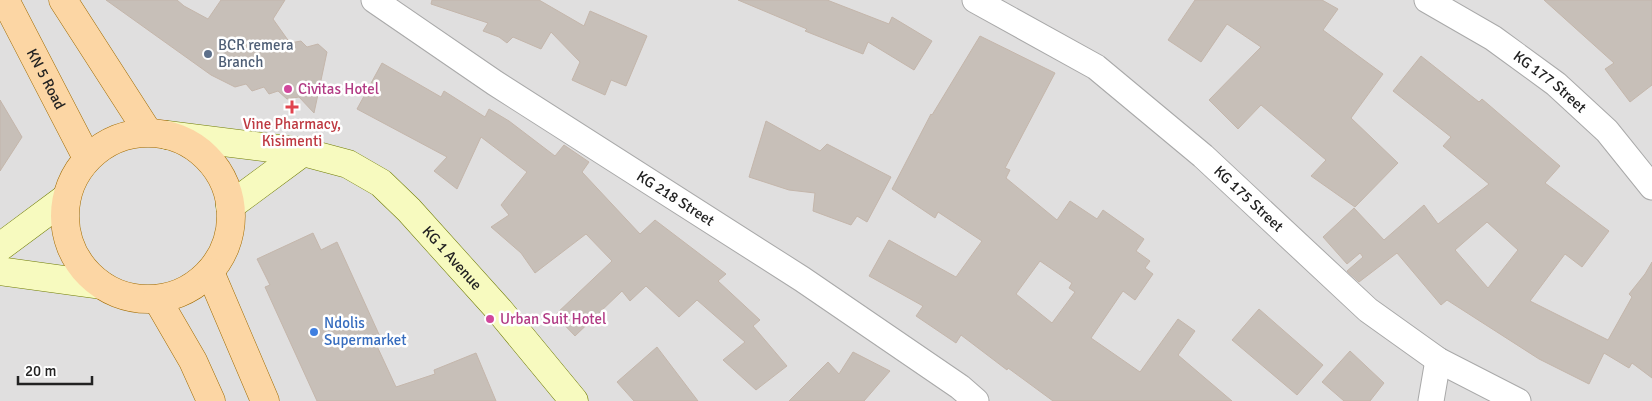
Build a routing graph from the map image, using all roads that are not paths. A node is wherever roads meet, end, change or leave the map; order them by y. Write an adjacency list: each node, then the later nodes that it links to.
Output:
1 (5, 0): 8 (main road, KN 5 Road)
2 (63, 0): 6 (main road)
3 (374, 0): 21 (street, KG 218 Street)
4 (976, 0): 17 (street, KG 175 Street)
5 (1427, 0): 9 (street, KG 177 Street)
6 (158, 133): 7 (street, KG 1 Avenue); 8 (main road); 11 (main road)
7 (304, 152): 11 (street); 20 (street, KG 1 Avenue)
8 (87, 158): 10 (main road)
9 (1652, 187)
10 (66, 198): 12 (street); 15 (main road)
11 (230, 206): 14 (main road)
12 (0, 248)
13 (0, 270): 15 (street)
14 (210, 272): 16 (main road); 19 (main road)
15 (101, 285): 16 (main road)
16 (157, 299): 18 (main road)
17 (1438, 360): 22 (street); 23 (street, KG 175 Street)
18 (211, 401)
19 (265, 401)
20 (574, 401)
21 (976, 401)
22 (1431, 401)
23 (1518, 401)

